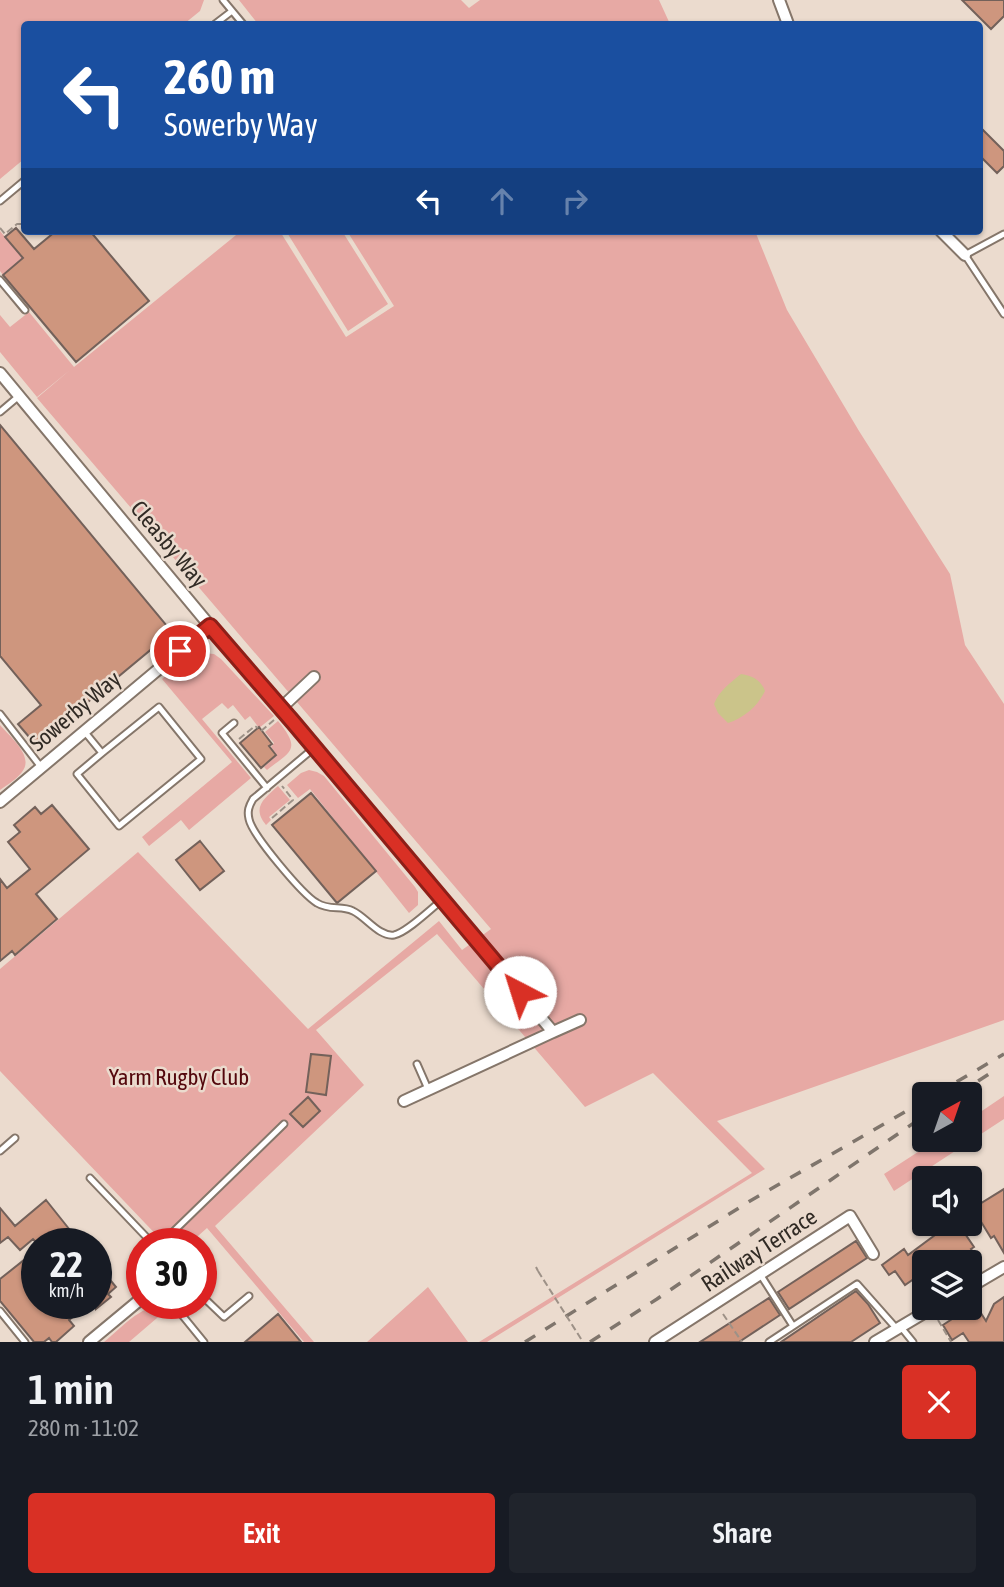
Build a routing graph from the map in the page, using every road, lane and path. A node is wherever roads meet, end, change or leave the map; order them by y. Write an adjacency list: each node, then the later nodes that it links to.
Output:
1 (223, 0): 3 (lane)
2 (779, 0): 6 (street)
3 (232, 11): 4 (lane); 5 (lane)
4 (219, 21)
5 (240, 21)
6 (787, 21)
7 (21, 184): 8 (lane)
8 (0, 201)
9 (21, 224): 10 (path)
10 (0, 228)
11 (1004, 234): 13 (lane)
12 (945, 235): 13 (street)
13 (965, 255): 16 (lane)
14 (0, 280): 15 (lane)
15 (24, 310)
16 (1004, 314)
17 (0, 373): 18 (street, Cleasby Way)
18 (19, 396): 19 (lane); 20 (street, Cleasby Way)
19 (0, 412)
20 (210, 626): 22 (street, Cleasby Way); 27 (street, Sowerby Way)
21 (314, 677): 22 (street)
22 (279, 712): 26 (path); 29 (street, Cleasby Way)
23 (0, 714): 31 (lane)
24 (234, 723): 33 (lane)
25 (258, 728): 28 (path)
26 (261, 731)
27 (85, 732): 30 (lane); 31 (street, Sowerby Way)
28 (236, 742)
29 (314, 748): 32 (lane); 36 (street, Cleasby Way)
30 (102, 753): 30 (lane)
31 (42, 767): 34 (street, Sowerby Way)
32 (277, 780): 33 (lane); 35 (path)
33 (267, 788): 36 (lane)
34 (0, 802)
35 (272, 818)
36 (442, 900): 38 (street, Cleasby Way)
37 (580, 1020): 38 (street)
38 (553, 1032): 40 (street)
39 (417, 1064): 40 (lane)
40 (428, 1089): 41 (street)
41 (404, 1101)
42 (284, 1124): 47 (lane)
43 (15, 1138): 44 (lane)
44 (0, 1151)
45 (90, 1178): 46 (lane)
46 (138, 1228)
47 (177, 1228)
48 (873, 1254): 51 (street, Railway Terrace)
49 (536, 1268): 66 (path, bridge)
50 (1004, 1268): 52 (street)
51 (760, 1274): 54 (street, Railway Terrace); 61 (lane)
52 (982, 1280)
53 (249, 1296): 57 (lane)
54 (716, 1303): 67 (street, Railway Terrace); 68 (path)
55 (0, 1311): 63 (lane)
56 (126, 1311): 64 (street)
57 (217, 1311)
58 (185, 1319): 65 (lane)
59 (914, 1320): 62 (street)
60 (939, 1320): 72 (path)
61 (793, 1326): 62 (lane); 69 (lane)
62 (898, 1327): 70 (street); 71 (lane)
63 (26, 1342)
64 (89, 1342)
65 (204, 1342)
66 (583, 1342)
67 (655, 1342)
68 (742, 1342)
69 (769, 1342)
70 (875, 1342)
71 (913, 1342)
72 (951, 1342)

